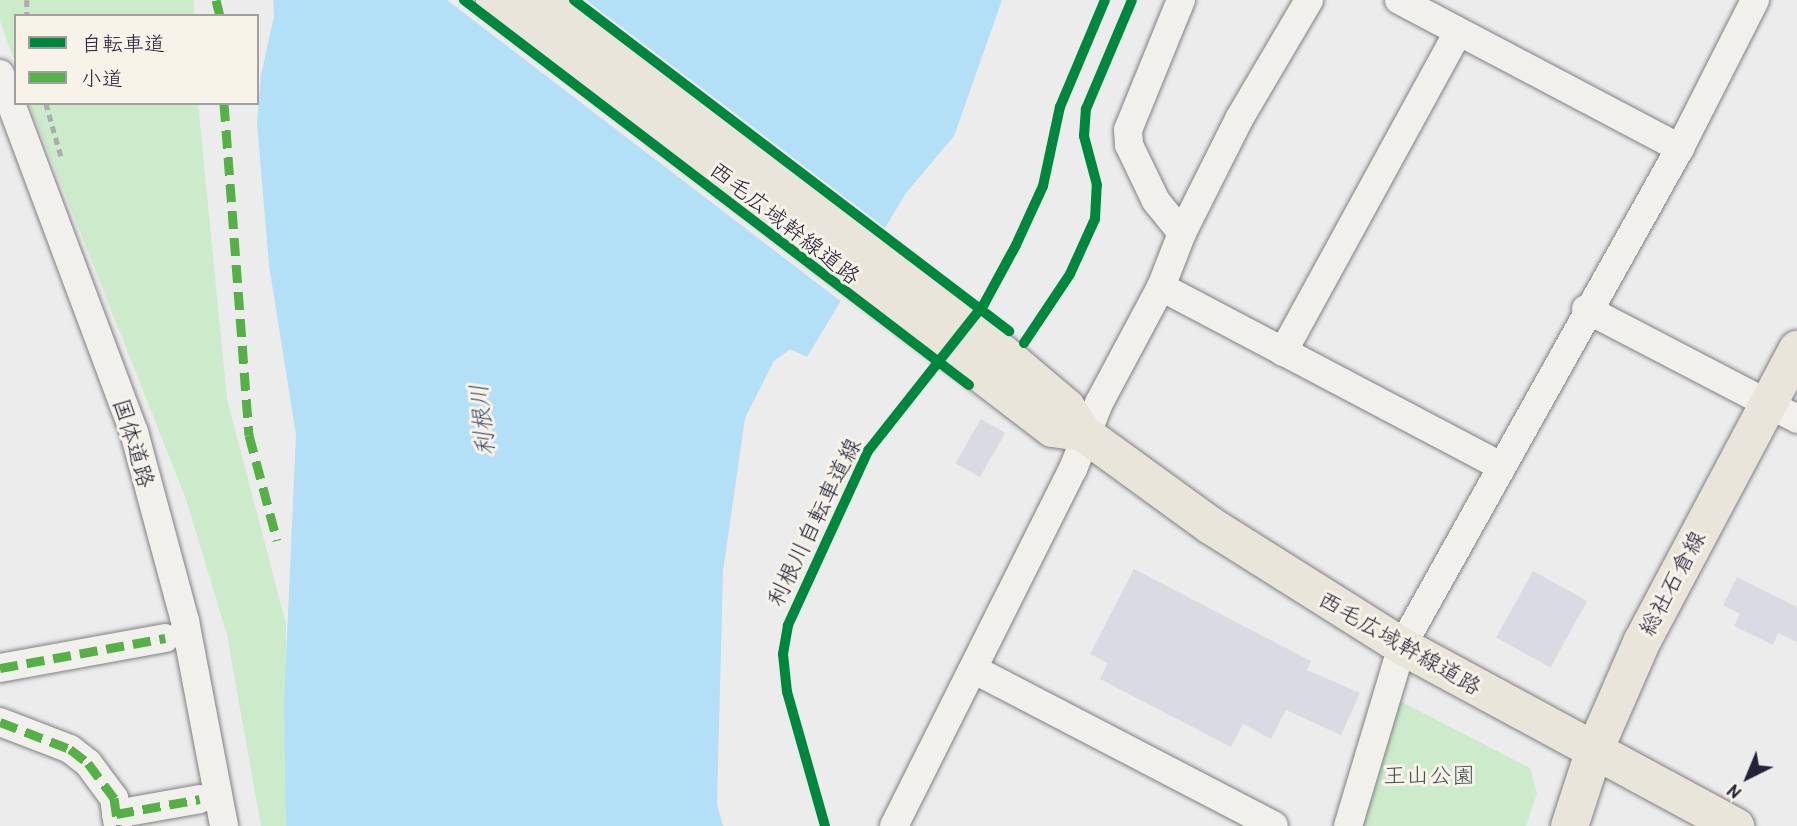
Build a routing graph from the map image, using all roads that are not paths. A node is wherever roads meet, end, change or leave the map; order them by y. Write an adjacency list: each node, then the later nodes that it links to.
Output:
1 (494, 0): 15 (main road, 西毛広域幹線道路)
2 (542, 0): 15 (main road, 西毛広域幹線道路)
3 (1181, 0): 10 (street)
4 (1309, 0): 10 (street)
5 (1399, 0): 7 (street)
6 (1755, 0): 9 (street)
7 (1458, 32): 9 (street); 14 (street)
8 (0, 74): 27 (street, 国体道路)
9 (1680, 148): 12 (street)
10 (1182, 233): 11 (street)
11 (1161, 287): 14 (street); 17 (street)
12 (1586, 309): 16 (street); 18 (street)
13 (1797, 349): 16 (main road, 総社石倉線)
14 (1283, 352): 18 (street)
15 (993, 364): 17 (main road, 西毛広域幹線道路)
16 (1782, 412): 24 (main road, 総社石倉線)
17 (1084, 434): 20 (main road, 西毛広域幹線道路); 22 (street)
18 (1499, 465): 20 (street)
19 (165, 638): 21 (street)
20 (1402, 646): 24 (main road, 西毛広域幹線道路); 30 (street)
21 (0, 668)
22 (973, 669): 28 (street); 29 (street)
23 (0, 722): 26 (street)
24 (1593, 752): 31 (main road, 総社石倉線); 32 (main road, 西毛広域幹線道路)
25 (201, 799): 26 (street)
26 (117, 820)
27 (224, 826)
28 (894, 826)
29 (1274, 826)
30 (1348, 826)
31 (1569, 826)
32 (1735, 826)

